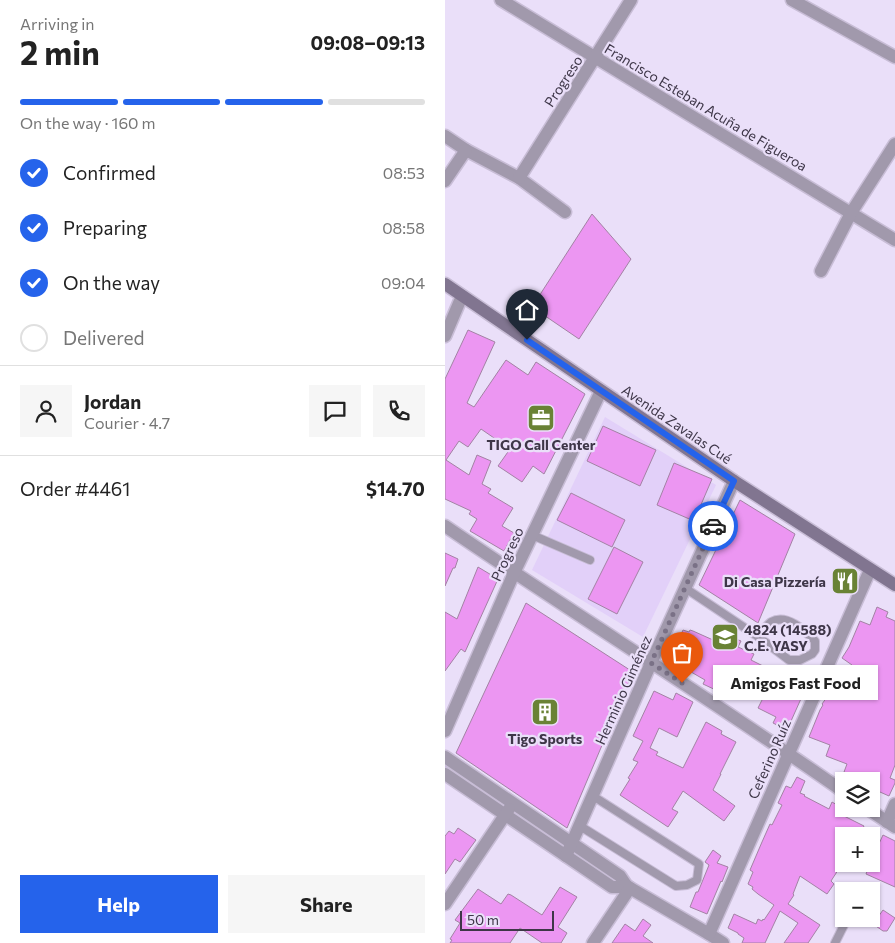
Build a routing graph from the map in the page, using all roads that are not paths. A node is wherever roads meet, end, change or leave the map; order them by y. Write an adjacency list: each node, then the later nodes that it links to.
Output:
1 (501, 0): 6 (street, Francisco Esteban Acuña de Figueroa)
2 (631, 0): 6 (street, Progreso)
3 (792, 0): 4 (street)
4 (806, 3): 5 (street)
5 (895, 57)
6 (596, 58): 10 (street, Progreso); 13 (street, Francisco Esteban Acuña de Figueroa)
7 (445, 136): 9 (street)
8 (895, 144): 13 (street)
9 (466, 150): 10 (street); 11 (street)
10 (519, 178): 12 (street)
11 (445, 182)
12 (565, 212)
13 (851, 213): 14 (street, Francisco Esteban Acuña de Figueroa); 15 (street)
14 (895, 240)
15 (821, 271)
16 (445, 284): 17 (main road, Avenida Zavalas Cué)
17 (462, 296): 18 (street); 19 (main road, Avenida Zavalas Cué)
18 (445, 336)
19 (601, 391): 20 (main road, Avenida Zavalas Cué); 22 (street, Progreso)
20 (734, 481): 24 (main road, Avenida Zavalas Cué); 27 (street, Herminio Giménez)
21 (445, 526): 25 (street)
22 (532, 535): 23 (lane); 25 (street, Progreso)
23 (590, 560)
24 (870, 570): 26 (main road, Avenida Zavalas Cué); 31 (street, Ceferino Ruíz)
25 (514, 573): 29 (street); 30 (street, Progreso)
26 (895, 586)
27 (685, 588): 28 (lane); 29 (street, Herminio Giménez)
28 (757, 636): 28 (lane)
29 (651, 663): 31 (street); 35 (street, Herminio Giménez)
30 (445, 731)
31 (788, 753): 34 (street); 47 (street, Ceferino Ruíz)
32 (445, 758): 36 (street)
33 (445, 774): 38 (street)
34 (835, 786)
35 (593, 796): 41 (street, Herminio Giménez); 41 (lane)
36 (513, 803): 38 (street); 42 (street)
37 (895, 804): 40 (street)
38 (506, 815): 43 (street); 45 (street)
39 (880, 817): 40 (street)
40 (891, 824)
41 (580, 826): 42 (street, Herminio Giménez)
42 (572, 844): 43 (street, Herminio Giménez); 44 (street)
43 (566, 856): 44 (street)
44 (628, 887): 47 (street); 48 (street)
45 (445, 904)
46 (843, 927): 50 (lane)
47 (709, 934): 49 (street)
48 (593, 943)
49 (723, 943)
50 (835, 943)

